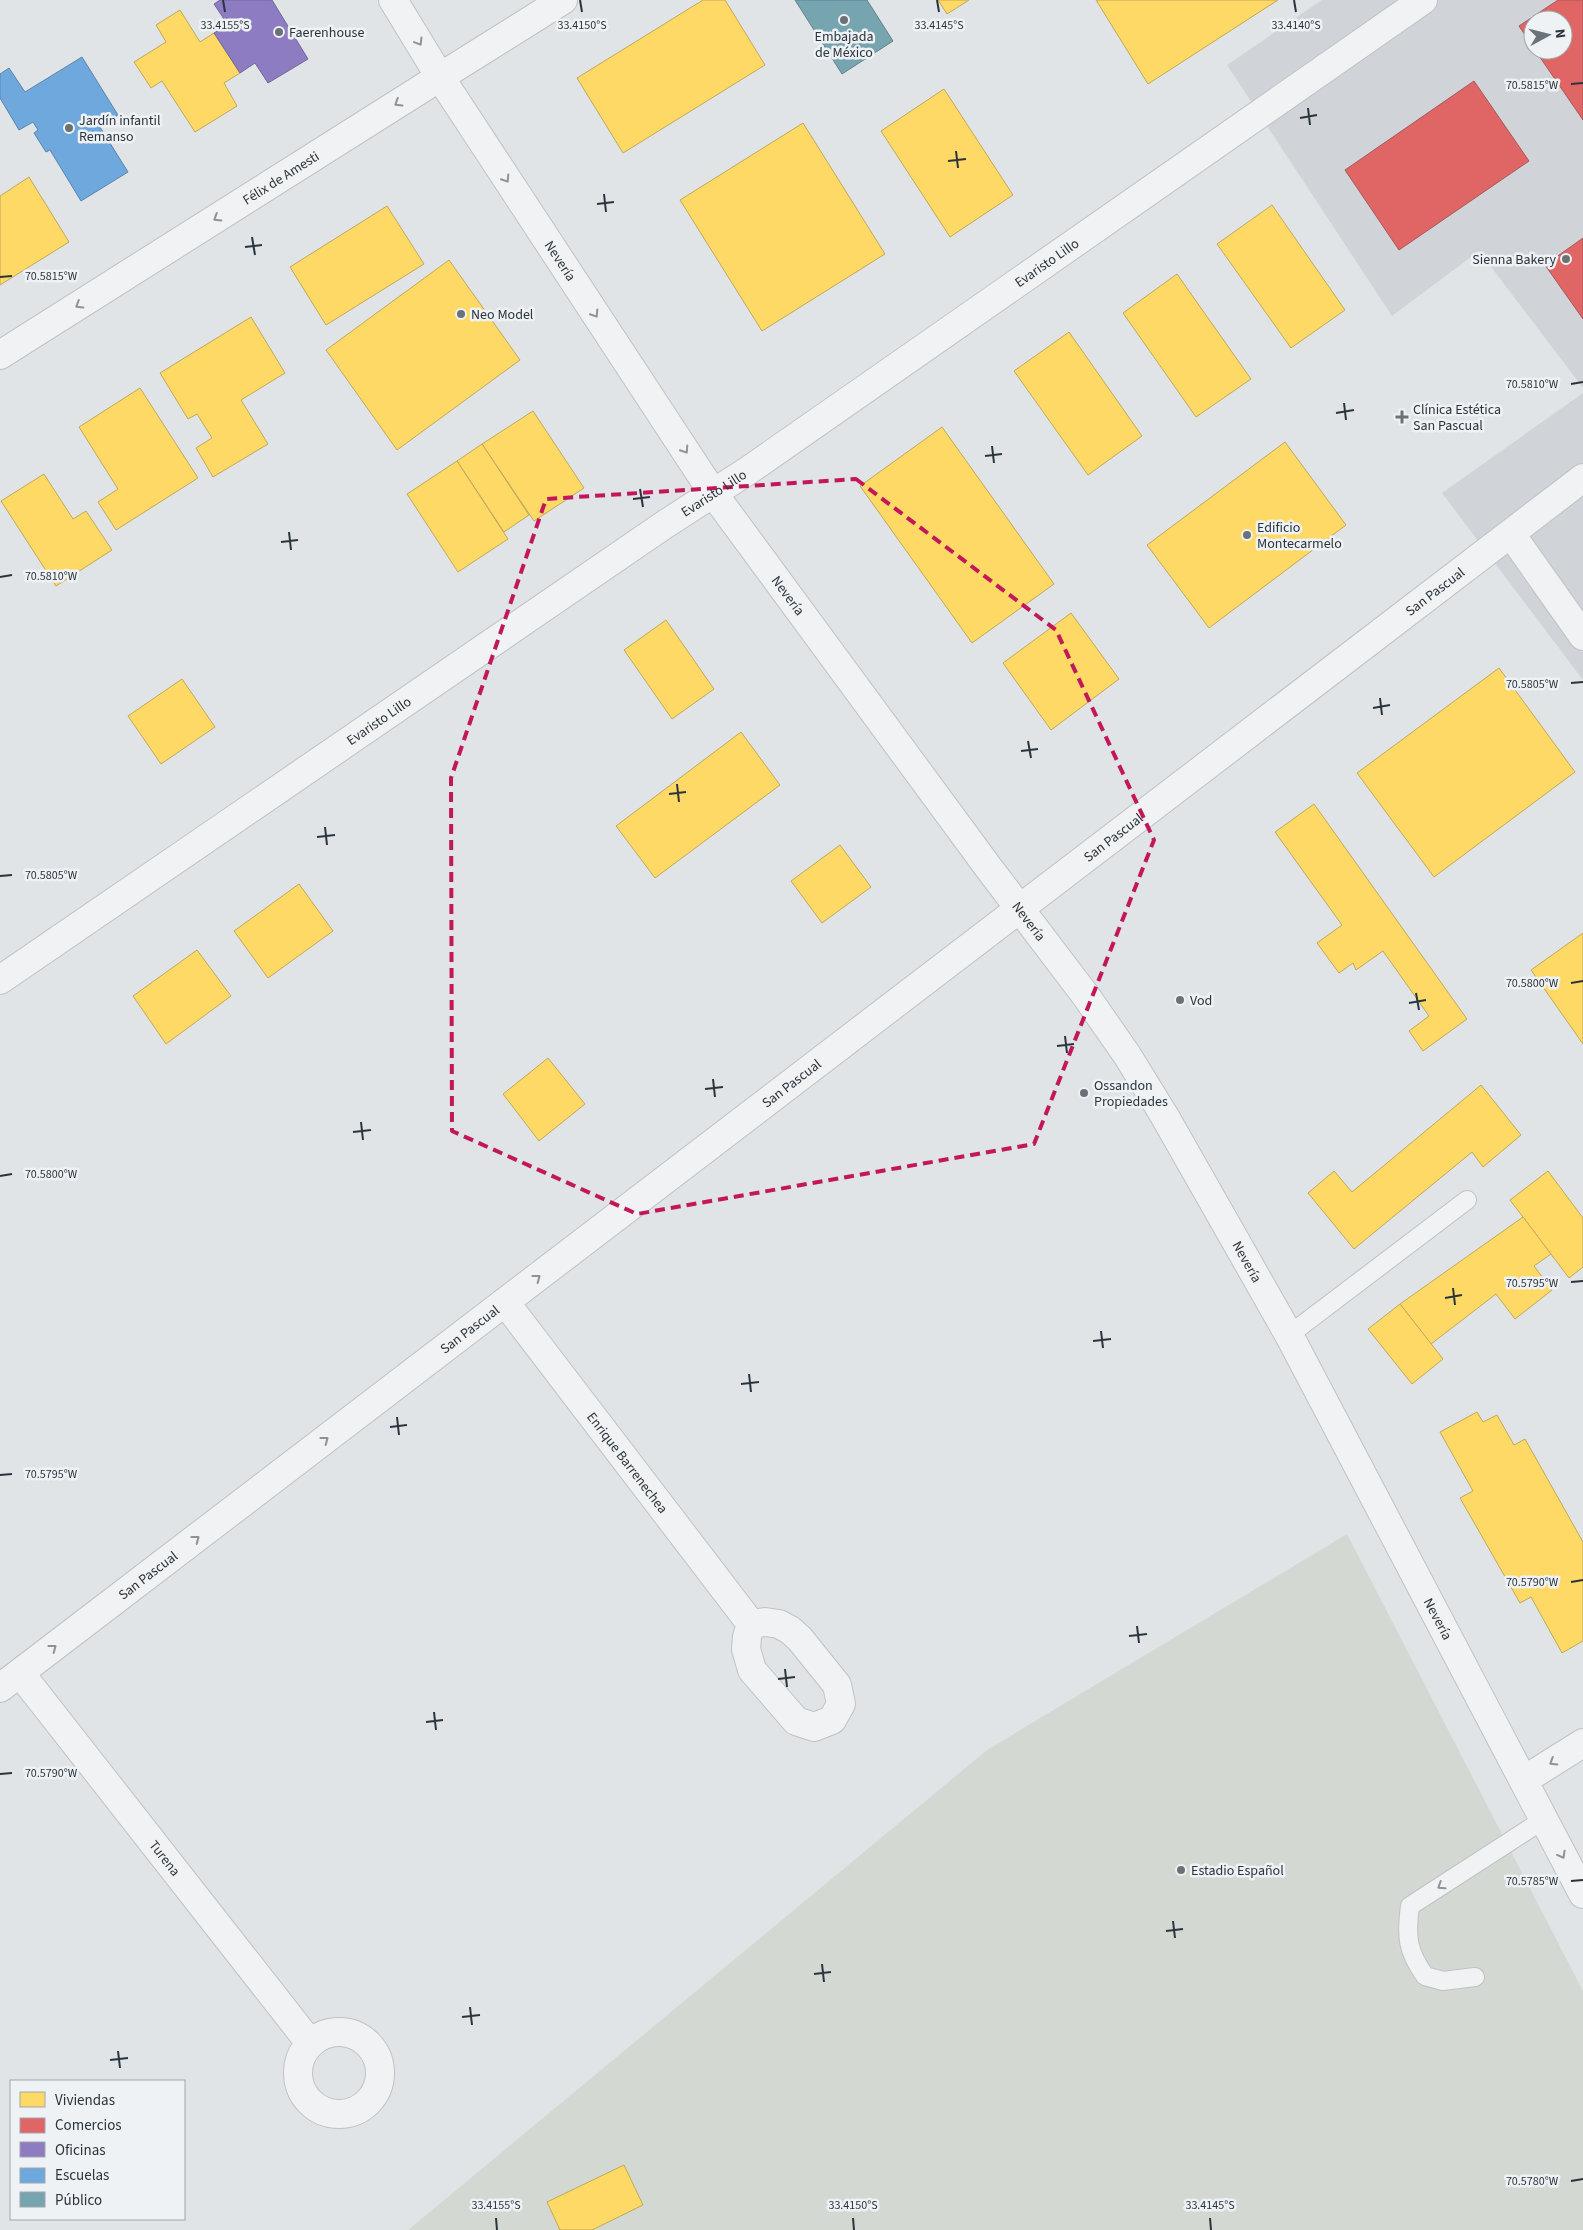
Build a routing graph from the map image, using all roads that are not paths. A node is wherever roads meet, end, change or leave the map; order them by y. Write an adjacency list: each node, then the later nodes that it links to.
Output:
1 (394, 0): 4 (street, Nevería, one-way to 4)
2 (563, 0): 4 (street, Félix de Amesti)
3 (1423, 0): 7 (street, Evaristo Lillo)
4 (440, 77): 5 (street, Félix de Amesti, one-way to 5); 7 (street, Nevería, one-way to 7)
5 (0, 355)
6 (1583, 478): 8 (street, San Pascual)
7 (713, 493): 10 (street, Nevería); 11 (street, Evaristo Lillo)
8 (1511, 534): 9 (street); 10 (street, San Pascual)
9 (1583, 636)
10 (1020, 909): 13 (street, San Pascual, one-way to 10); 14 (street, Nevería)
11 (0, 980)
12 (1468, 1200): 14 (lane)
13 (505, 1302): 15 (street, Enrique Barrenechea); 16 (street, San Pascual, one-way to 13)
14 (1289, 1335): 18 (street, Nevería)
15 (751, 1624)
16 (10, 1681): 22 (street, Turena)
17 (1583, 1743): 18 (street, one-way to 18)
18 (1524, 1780): 19 (street, Nevería)
19 (1543, 1820): 20 (street, Nevería, one-way to 20); 21 (lane, one-way to 21)
20 (1583, 1894)
21 (1475, 1977)
22 (310, 2043)

